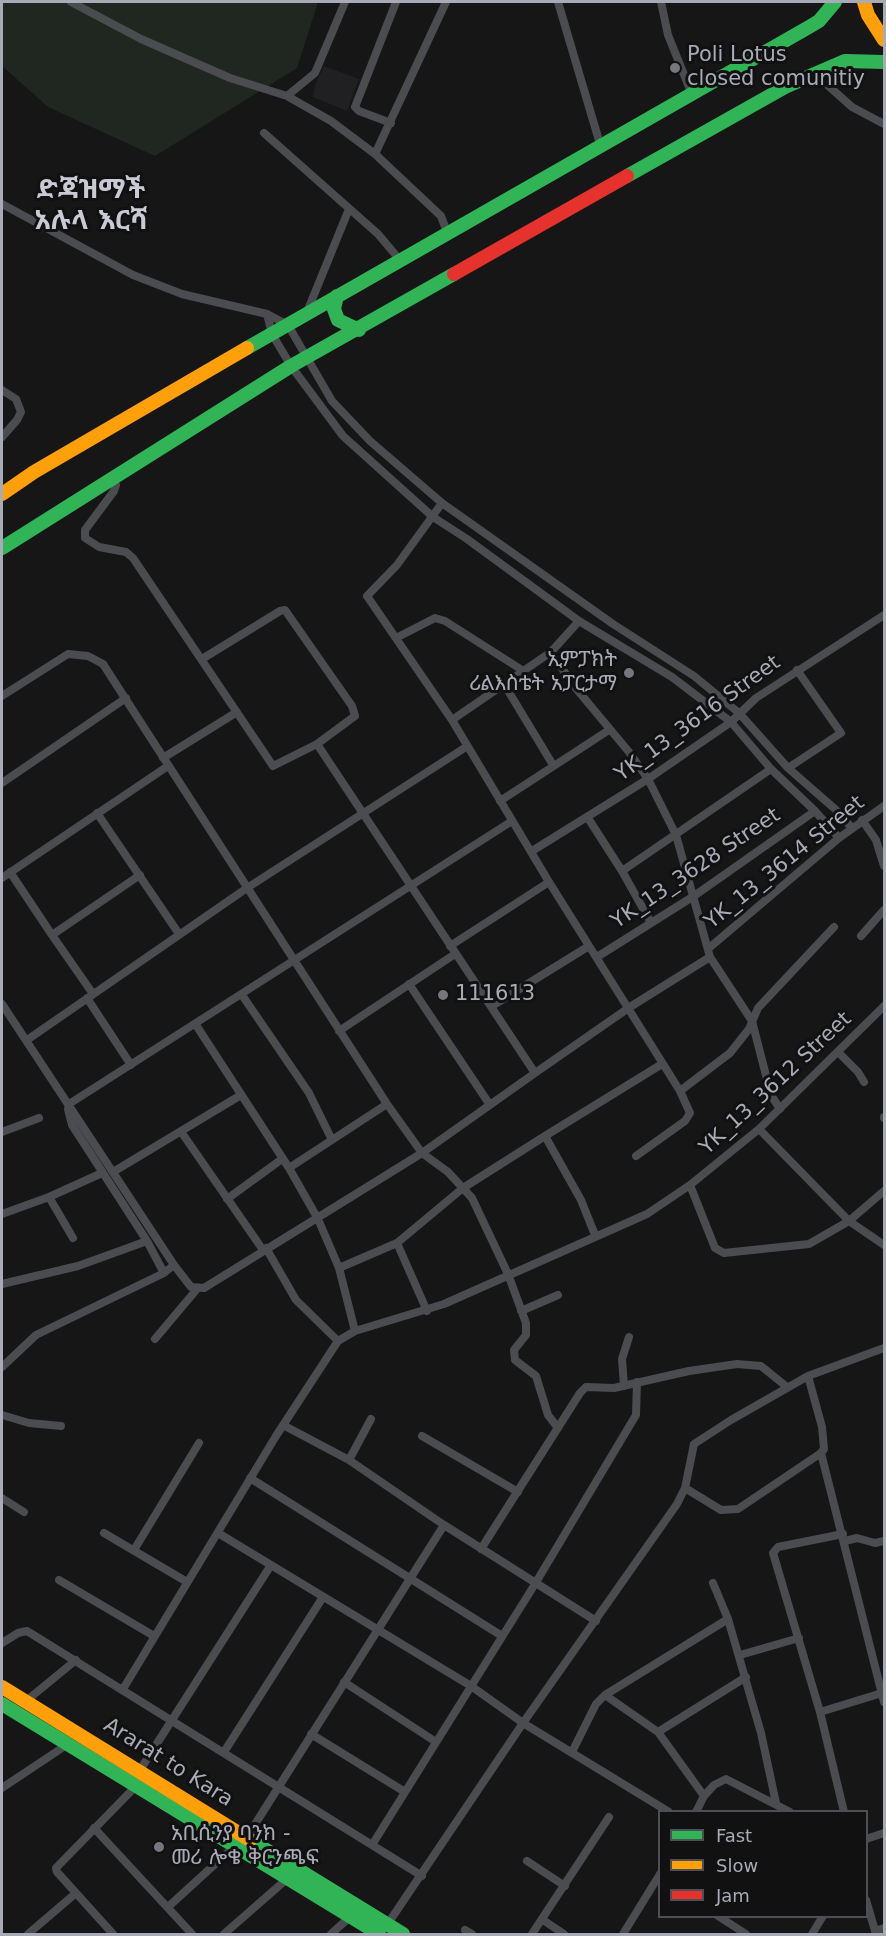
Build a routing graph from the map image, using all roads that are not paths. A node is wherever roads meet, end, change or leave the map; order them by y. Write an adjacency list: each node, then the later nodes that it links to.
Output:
1 (71, 2): 13 (street)
2 (345, 2): 13 (street)
3 (396, 2): 14 (street)
4 (446, 2): 14 (street)
5 (558, 2): 17 (street)
6 (661, 2): 12 (street)
7 (835, 2): 12 (main road)
8 (864, 2): 9 (main road)
9 (885, 40)
10 (885, 62): 11 (main road)
11 (814, 73): 15 (street); 27 (main road)
12 (691, 92): 17 (main road)
13 (287, 96): 18 (street)
14 (391, 123): 18 (street)
15 (885, 124)
16 (264, 133): 20 (street)
17 (600, 144): 21 (main road)
18 (375, 154): 21 (street)
19 (2, 204): 25 (street)
20 (349, 208): 22 (street); 24 (street)
21 (447, 232): 22 (main road)
22 (399, 259): 23 (main road)
23 (337, 296): 24 (main road); 27 (main road)
24 (307, 313): 26 (main road)
25 (267, 314): 26 (street); 28 (street)
26 (288, 325): 28 (main road); 29 (street)
27 (359, 330): 29 (main road)
28 (272, 334): 30 (street); 34 (main road)
29 (307, 357): 30 (main road); 35 (street)
30 (291, 366): 33 (main road); 36 (street)
31 (2, 390): 32 (street)
32 (2, 437)
33 (111, 477): 37 (main road); 42 (street)
34 (2, 494)
35 (442, 503): 36 (street); 49 (street)
36 (433, 518): 39 (street); 40 (street)
37 (2, 548)
38 (885, 615): 44 (street, YK_13_3616 Street)
39 (579, 621): 41 (street); 51 (street)
40 (396, 638): 43 (street); 50 (street)
41 (551, 652): 43 (street); 52 (street)
42 (202, 658): 48 (street); 53 (street)
43 (522, 670): 45 (street)
44 (798, 670): 49 (street, YK_13_3616 Street); 57 (street)
45 (504, 684): 50 (street); 56 (street)
46 (2, 696): 47 (street)
47 (126, 698): 55 (street); 60 (street)
48 (237, 712): 53 (street); 55 (street)
49 (739, 713): 51 (street, YK_13_3616 Street); 57 (street)
50 (452, 720): 54 (street)
51 (731, 722): 58 (street); 59 (street, YK_13_3616 Street)
52 (609, 730): 56 (street); 59 (street)
53 (317, 744): 65 (street)
54 (466, 747): 61 (street); 65 (street)
55 (165, 762): 64 (street); 80 (street)
56 (553, 765): 61 (street)
57 (788, 768): 69 (street)
58 (771, 769): 63 (street); 70 (street)
59 (648, 779): 66 (street, YK_13_3616 Street); 70 (street)
60 (2, 783)
61 (500, 801): 68 (street)
62 (885, 806): 67 (street, YK_13_3614 Street)
63 (815, 811): 71 (street); 81 (street, YK_13_3628 Street)
64 (97, 813): 75 (street); 76 (street)
65 (362, 813): 79 (street); 80 (street)
66 (588, 818): 72 (street, YK_13_3616 Street); 74 (street)
67 (862, 820): 69 (street, YK_13_3614 Street); 73 (street)
68 (512, 821): 72 (street); 79 (street)
69 (852, 828): 71 (street, YK_13_3614 Street)
70 (676, 835): 74 (street); 81 (street)
71 (839, 838): 90 (street, YK_13_3614 Street)
72 (532, 851): 78 (street)
73 (885, 866)
74 (622, 871): 83 (street)
75 (10, 872): 77 (street); 86 (street)
76 (140, 875): 85 (street); 86 (street)
77 (2, 878)
78 (549, 882): 88 (street); 89 (street)
79 (412, 887): 89 (street); 92 (street)
80 (247, 888): 85 (street); 92 (street)
81 (694, 896): 83 (street, YK_13_3628 Street); 90 (street)
82 (885, 910): 87 (street)
83 (650, 921): 91 (street, YK_13_3628 Street)
84 (834, 927): 100 (street)
85 (179, 934): 95 (street)
86 (52, 935): 95 (street)
87 (861, 936)
88 (589, 946): 91 (street); 97 (street)
89 (453, 950): 93 (street); 97 (street)
90 (709, 953): 99 (street, YK_13_3614 Street); 100 (street)
91 (597, 957): 99 (street)
92 (294, 961): 94 (street); 102 (street)
93 (409, 984): 102 (street); 113 (street)
94 (242, 994): 101 (street); 120 (street)
95 (90, 996): 103 (street); 106 (street)
96 (2, 1004): 103 (street)
97 (492, 1006): 107 (street)
98 (885, 1006): 104 (street, YK_13_3612 Street)
99 (630, 1007): 105 (street); 107 (street, YK_13_3614 Street)
100 (752, 1021): 109 (street); 114 (street)
101 (196, 1025): 106 (street); 110 (street)
102 (339, 1031): 112 (street)
103 (27, 1040): 111 (street)
104 (839, 1053): 108 (street); 114 (street, YK_13_3612 Street)
105 (662, 1064): 109 (street); 119 (street)
106 (131, 1065): 111 (street)
107 (535, 1073): 113 (street, YK_13_3614 Street)
108 (864, 1082)
109 (680, 1091): 122 (street)
110 (241, 1095): 118 (street); 123 (street)
111 (69, 1104): 125 (street); 126 (street)
112 (387, 1104): 120 (street); 121 (street)
113 (490, 1105): 121 (street, YK_13_3614 Street)
114 (780, 1109): 116 (street, YK_13_3612 Street)
115 (39, 1118): 117 (street)
116 (759, 1129): 127 (street, YK_13_3612 Street); 134 (street)
117 (2, 1132)
118 (182, 1133): 125 (street); 131 (street)
119 (545, 1136): 128 (street); 135 (street)
120 (332, 1140): 124 (street)
121 (422, 1153): 128 (street); 133 (street, YK_13_3614 Street)
122 (636, 1156)
123 (282, 1159): 124 (street); 131 (street)
124 (289, 1168): 133 (street)
125 (113, 1172): 141 (street)
126 (102, 1173): 130 (street); 137 (street)
127 (690, 1185): 134 (street); 135 (street, YK_13_3612 Street)
128 (463, 1188): 138 (street); 144 (street)
129 (885, 1191): 134 (street)
130 (49, 1197): 132 (street); 136 (street)
131 (227, 1199): 140 (street)
132 (2, 1214)
133 (318, 1219): 140 (street, YK_13_3614 Street); 142 (street)
134 (849, 1221): 139 (street)
135 (595, 1235): 144 (street, YK_13_3612 Street)
136 (73, 1238)
137 (147, 1242): 143 (street); 145 (street)
138 (397, 1243): 142 (street); 148 (street)
139 (885, 1245)
140 (265, 1249): 146 (street, YK_13_3614 Street); 153 (street)
141 (174, 1264): 143 (street); 146 (street)
142 (339, 1268): 150 (street)
143 (164, 1273): 155 (street)
144 (508, 1274): 148 (street, YK_13_3612 Street); 149 (street)
145 (2, 1284)
146 (198, 1289): 152 (street)
147 (558, 1295): 149 (street)
148 (427, 1311): 150 (street, YK_13_3612 Street)
149 (521, 1311): 164 (street)
150 (355, 1331): 153 (street, YK_13_3612 Street)
151 (629, 1337): 158 (street)
152 (155, 1339)
153 (338, 1341): 162 (street)
154 (885, 1348): 156 (street)
155 (2, 1367)
156 (808, 1377): 159 (street); 167 (street)
157 (637, 1382): 158 (street); 159 (street); 186 (street)
158 (624, 1386): 164 (street)
159 (787, 1387): 170 (street)
160 (2, 1415): 163 (street)
161 (371, 1419): 168 (street)
162 (283, 1425): 168 (street); 169 (street)
163 (61, 1426)
164 (558, 1428): 171 (street)
165 (422, 1436): 171 (street)
166 (199, 1443): 179 (street)
167 (821, 1453): 170 (street); 177 (street)
168 (349, 1460): 174 (street)
169 (250, 1478): 176 (street); 182 (street)
170 (685, 1488): 189 (street)
171 (518, 1492): 180 (street)
172 (2, 1498): 173 (street)
173 (24, 1512)
174 (444, 1525): 180 (street); 182 (street)
175 (104, 1533): 179 (street)
176 (218, 1533): 181 (street); 184 (street)
177 (844, 1538): 178 (street); 193 (street); 202 (street)
178 (885, 1541)
179 (134, 1550): 184 (street)
180 (482, 1550): 186 (street)
181 (271, 1565): 187 (street); 208 (street)
182 (411, 1578): 190 (street); 192 (street)
183 (59, 1580): 191 (street)
184 (187, 1582): 191 (street)
185 (713, 1583): 188 (street)
186 (535, 1584): 189 (street); 192 (street)
187 (323, 1596): 190 (street); 214 (street)
188 (728, 1619): 195 (street); 203 (street)
189 (596, 1621): 209 (street)
190 (377, 1630): 198 (street); 199 (street)
191 (154, 1636): 201 (street)
192 (502, 1636): 199 (street)
193 (799, 1638): 195 (street); 207 (street)
194 (2, 1643): 196 (street)
195 (740, 1655): 197 (street)
196 (76, 1660): 201 (street); 204 (street)
197 (746, 1677): 210 (street); 222 (street)
198 (344, 1682): 211 (street); 212 (street)
199 (471, 1686): 209 (street); 212 (street)
200 (2, 1687): 204 (main road, Ararat to Kara)
201 (123, 1689): 208 (street)
202 (882, 1693): 205 (street); 207 (street)
203 (605, 1695): 210 (street); 215 (street)
204 (26, 1701): 216 (main road, Ararat to Kara)
205 (885, 1702)
206 (2, 1704): 213 (main road, Ararat to Kara)
207 (820, 1712): 226 (street)
208 (173, 1722): 214 (street); 216 (street)
209 (523, 1723): 215 (street); 234 (street)
210 (658, 1732): 221 (street)
211 (311, 1734): 218 (street); 220 (street)
212 (436, 1742): 220 (street)
213 (68, 1744): 217 (main road, Ararat to Kara); 219 (street)
214 (224, 1752): 218 (street)
215 (572, 1752): 223 (street)
216 (140, 1770): 231 (main road, Ararat to Kara)
217 (136, 1786): 228 (street); 231 (main road, Ararat to Kara)
218 (278, 1787): 231 (street); 232 (street)
219 (2, 1788)
220 (405, 1792): 232 (street)
221 (704, 1796): 222 (street); 224 (street)
222 (776, 1803): 225 (street)
223 (666, 1810)
224 (697, 1810)
225 (787, 1810)
226 (844, 1810)
227 (609, 1817): 237 (street)
228 (94, 1828): 238 (street); 240 (street)
229 (885, 1833): 230 (street)
230 (868, 1839)
231 (242, 1841): 235 (main road, Ararat to Kara); 240 (street); 246 (main road, Ararat to Kara)
232 (372, 1845): 234 (street)
233 (527, 1861): 237 (street)
234 (422, 1876): 246 (street)
235 (288, 1878): 241 (main road, Ararat to Kara); 251 (street)
236 (658, 1879): 256 (street)
237 (565, 1886): 244 (street)
238 (76, 1893): 248 (street); 249 (street)
239 (868, 1904): 247 (street)
240 (168, 1907): 250 (street)
241 (351, 1916): 246 (main road, Ararat to Kara); 252 (street)
242 (720, 1918): 257 (street)
243 (822, 1918): 258 (street)
244 (543, 1920): 254 (street); 255 (street)
245 (885, 1928): 247 (street)
246 (382, 1931): 253 (main road, Ararat to Kara)
247 (875, 1933)
248 (28, 1935)
249 (112, 1935)
250 (192, 1935)
251 (224, 1935)
252 (331, 1935)
253 (403, 1935)
254 (532, 1935)
255 (564, 1935)
256 (623, 1935)
257 (746, 1935)
258 (812, 1935)

